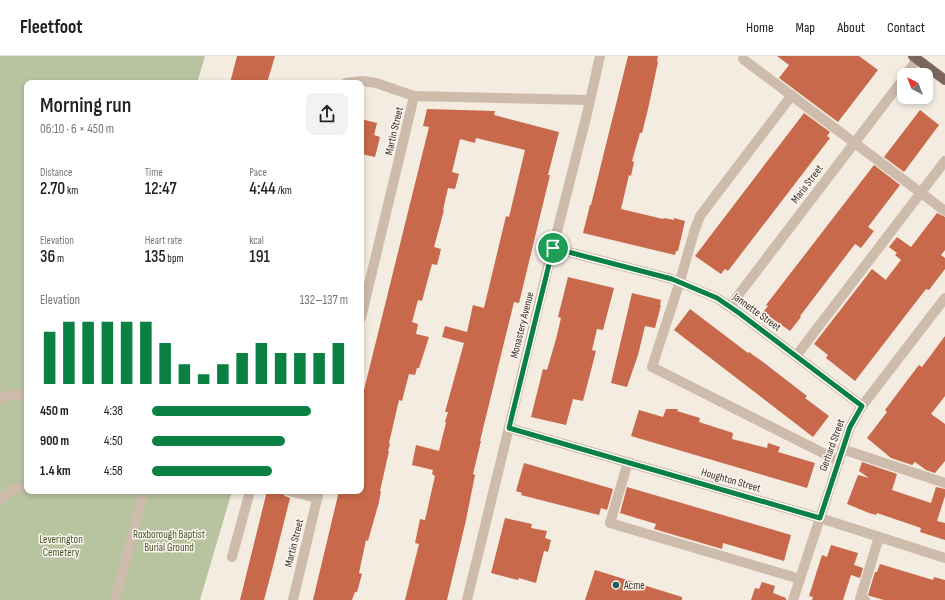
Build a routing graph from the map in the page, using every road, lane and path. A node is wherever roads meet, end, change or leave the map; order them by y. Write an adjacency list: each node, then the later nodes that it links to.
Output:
1 (599, 56): 10 (street, Monastery Avenue)
2 (743, 58): 9 (street)
3 (915, 58): 4 (street); 5 (main road)
4 (910, 68)
5 (945, 80)
6 (364, 82): 8 (street)
7 (897, 87): 11 (street, Maris Street)
8 (414, 96): 10 (street, Martin Street); 18 (street, Martin Street)
9 (792, 96): 11 (street); 16 (street)
10 (590, 100): 15 (street, Monastery Avenue)
11 (854, 143): 13 (street); 19 (street, Maris Street)
12 (945, 160): 13 (street)
13 (921, 193): 14 (street); 20 (street)
14 (945, 211)
15 (553, 248): 16 (street, Jannette Street); 24 (street, Monastery Avenue)
16 (680, 281): 19 (street, Jannette Street); 26 (street)
17 (945, 298): 23 (street, Gerhard Street)
18 (364, 305)
19 (730, 306): 20 (street, Jannette Street)
20 (796, 356): 23 (street, Jannette Street)
21 (24, 395): 22 (street)
22 (0, 398)
23 (862, 406): 25 (street, Gerhard Street)
24 (509, 428): 27 (street, Houghton Street); 41 (street, Monastery Avenue)
25 (842, 450): 26 (street, Gerhard Street); 28 (street)
26 (838, 461): 34 (street, Gerhard Street)
27 (628, 462): 34 (street, Houghton Street); 38 (street)
28 (945, 482)
29 (24, 486): 33 (street)
30 (143, 494): 39 (street)
31 (249, 494): 36 (street)
32 (318, 494): 40 (street, Martin Street)
33 (0, 499)
34 (820, 518): 35 (street, Houghton Street); 38 (street, Gerhard Street)
35 (879, 537): 37 (street, Houghton Street); 43 (street)
36 (232, 557)
37 (945, 558)
38 (800, 579): 42 (street, Gerhard Street)
39 (115, 600)
40 (293, 600)
41 (468, 600)
42 (793, 600)
43 (865, 600)

